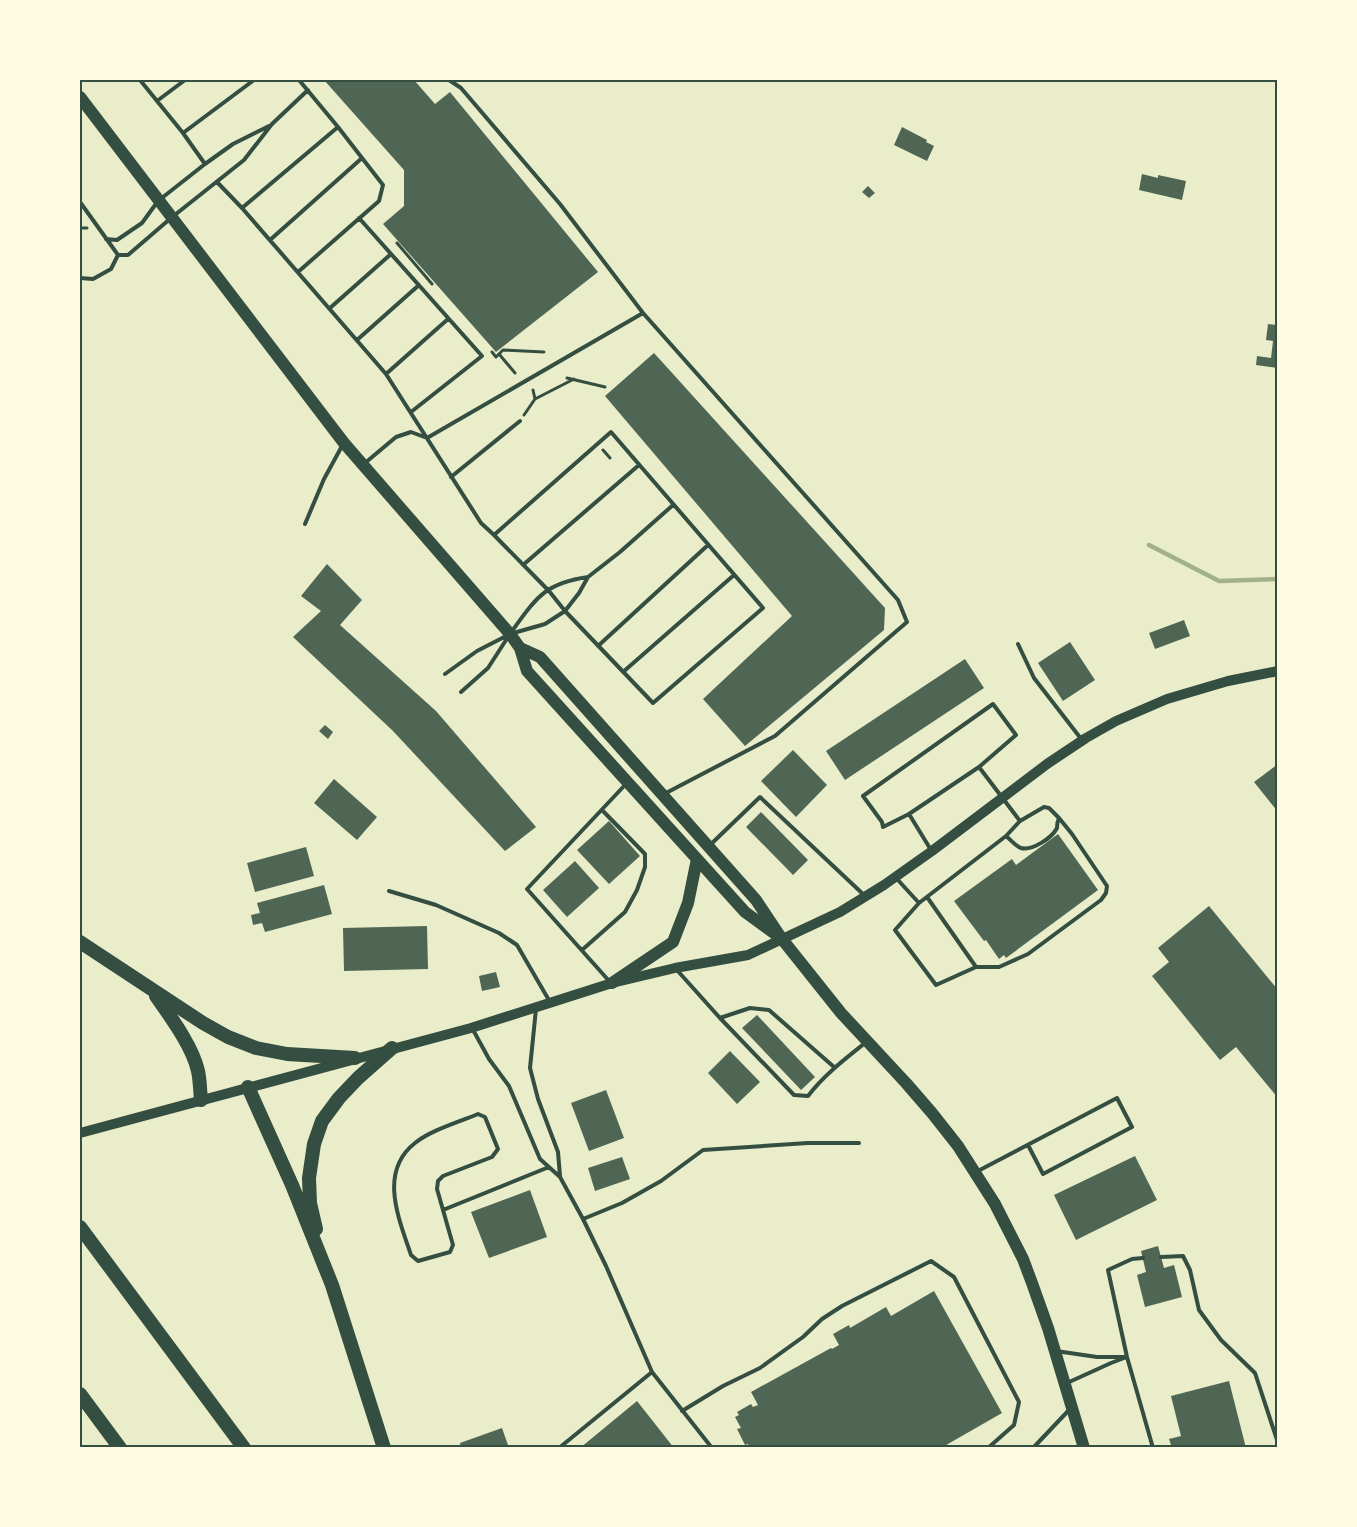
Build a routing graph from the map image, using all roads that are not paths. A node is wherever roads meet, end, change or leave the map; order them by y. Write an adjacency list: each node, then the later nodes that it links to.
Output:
1 (140, 80): 8 (lane)
2 (185, 80): 8 (lane)
3 (254, 80): 11 (lane)
4 (299, 80): 6 (lane)
5 (448, 80): 30 (lane)
6 (308, 90): 9 (lane); 10 (lane)
7 (80, 97): 15 (main road)
8 (157, 101): 11 (lane)
9 (272, 124): 13 (lane); 14 (lane)
10 (338, 126): 12 (lane); 17 (lane)
11 (183, 133): 13 (lane)
12 (362, 158): 21 (lane); 23 (lane)
13 (205, 164): 15 (lane)
14 (217, 182): 17 (lane); 20 (lane)
15 (158, 201): 20 (main road); 22 (lane)
16 (80, 202): 19 (lane)
17 (242, 208): 23 (lane)
18 (80, 213): 19 (lane)
19 (88, 214): 22 (lane)
20 (171, 218): 25 (lane); 37 (main road)
21 (359, 218): 24 (lane); 26 (lane)
22 (106, 238): 25 (lane)
23 (270, 240): 26 (lane)
24 (391, 254): 28 (lane); 29 (lane)
25 (118, 255): 27 (lane)
26 (298, 272): 29 (lane)
27 (80, 278)
28 (419, 285): 31 (lane); 32 (lane)
29 (330, 308): 32 (lane)
30 (643, 313): 36 (lane); 61 (lane)
31 (448, 319): 33 (lane); 34 (lane)
32 (357, 340): 33 (lane)
33 (386, 374): 34 (lane)
34 (411, 412): 36 (lane)
35 (520, 421): 40 (lane)
36 (427, 438): 38 (lane); 40 (lane)
37 (344, 443): 38 (main road); 42 (lane)
38 (362, 465): 50 (main road)
39 (639, 465): 41 (lane); 43 (lane); 45 (lane)
40 (452, 477): 43 (lane)
41 (673, 505): 44 (lane); 47 (lane)
42 (306, 524)
43 (494, 535): 45 (lane)
44 (708, 545): 46 (lane); 52 (lane)
45 (523, 565): 48 (lane)
46 (734, 575): 55 (lane); 55 (lane)
47 (588, 577): 48 (lane); 49 (lane)
48 (547, 589): 49 (lane); 50 (lane)
49 (565, 611): 50 (lane); 52 (lane)
50 (510, 634): 53 (main road); 56 (lane); 57 (lane)
51 (1018, 644): 58 (lane)
52 (598, 646): 55 (lane)
53 (520, 648): 60 (main road); 61 (main road)
54 (1278, 671): 58 (main road)
55 (623, 672)
56 (445, 674)
57 (461, 692)
58 (1082, 740): 62 (main road)
59 (979, 767): 62 (lane); 64 (lane); 64 (lane)
60 (628, 783): 63 (lane); 70 (main road)
61 (663, 795): 68 (main road)
62 (1002, 797): 66 (lane); 69 (main road)
63 (602, 810): 78 (lane); 78 (lane)
64 (909, 814): 69 (lane)
65 (1059, 818): 66 (lane); 67 (lane); 79 (lane)
66 (1020, 821): 67 (lane)
67 (1006, 836): 74 (lane)
68 (709, 847): 73 (lane); 76 (main road)
69 (932, 851): 71 (main road)
70 (697, 859): 76 (main road); 81 (main road)
71 (895, 877): 73 (main road); 75 (lane)
72 (389, 891): 83 (lane)
73 (865, 896): 76 (main road)
74 (927, 897): 75 (lane); 79 (lane)
75 (919, 903): 79 (lane)
76 (782, 939): 80 (main road); 87 (main road)
77 (80, 942): 82 (highway)
78 (582, 950): 81 (lane)
79 (976, 967)
80 (675, 968): 81 (main road); 85 (lane)
81 (612, 983): 83 (main road)
82 (151, 989): 89 (highway); 92 (highway)
83 (551, 1002): 84 (main road)
84 (536, 1006): 86 (main road); 98 (lane)
85 (720, 1018): 90 (lane); 90 (lane)
86 (471, 1028): 88 (main road); 96 (lane)
87 (867, 1041): 90 (lane); 97 (main road)
88 (393, 1048): 89 (main road); 104 (highway)
89 (355, 1058): 91 (main road)
90 (834, 1067)
91 (248, 1087): 92 (main road); 104 (highway)
92 (201, 1100): 93 (main road)
93 (80, 1133)
94 (859, 1143): 100 (lane)
95 (1028, 1145): 95 (lane); 97 (lane)
96 (549, 1167): 98 (lane); 99 (lane)
97 (976, 1172): 105 (main road)
98 (560, 1177): 100 (lane)
99 (443, 1210): 99 (lane)
100 (582, 1219): 107 (lane)
101 (80, 1227): 114 (highway)
102 (1161, 1257): 112 (lane)
103 (1143, 1258): 106 (lane)
104 (322, 1260): 115 (highway)
105 (1054, 1350): 106 (lane); 108 (main road)
106 (1127, 1357): 108 (lane); 121 (lane)
107 (652, 1372): 111 (lane); 116 (lane)
108 (1065, 1384): 110 (main road)
109 (80, 1394): 113 (highway)
110 (1071, 1407): 119 (lane); 120 (main road)
111 (682, 1411): 117 (lane); 118 (lane)
112 (1278, 1443)
113 (120, 1448)
114 (244, 1448)
115 (384, 1448)
116 (559, 1448)
117 (712, 1448)
118 (988, 1448)
119 (1033, 1448)
120 (1084, 1448)
121 (1153, 1448)

